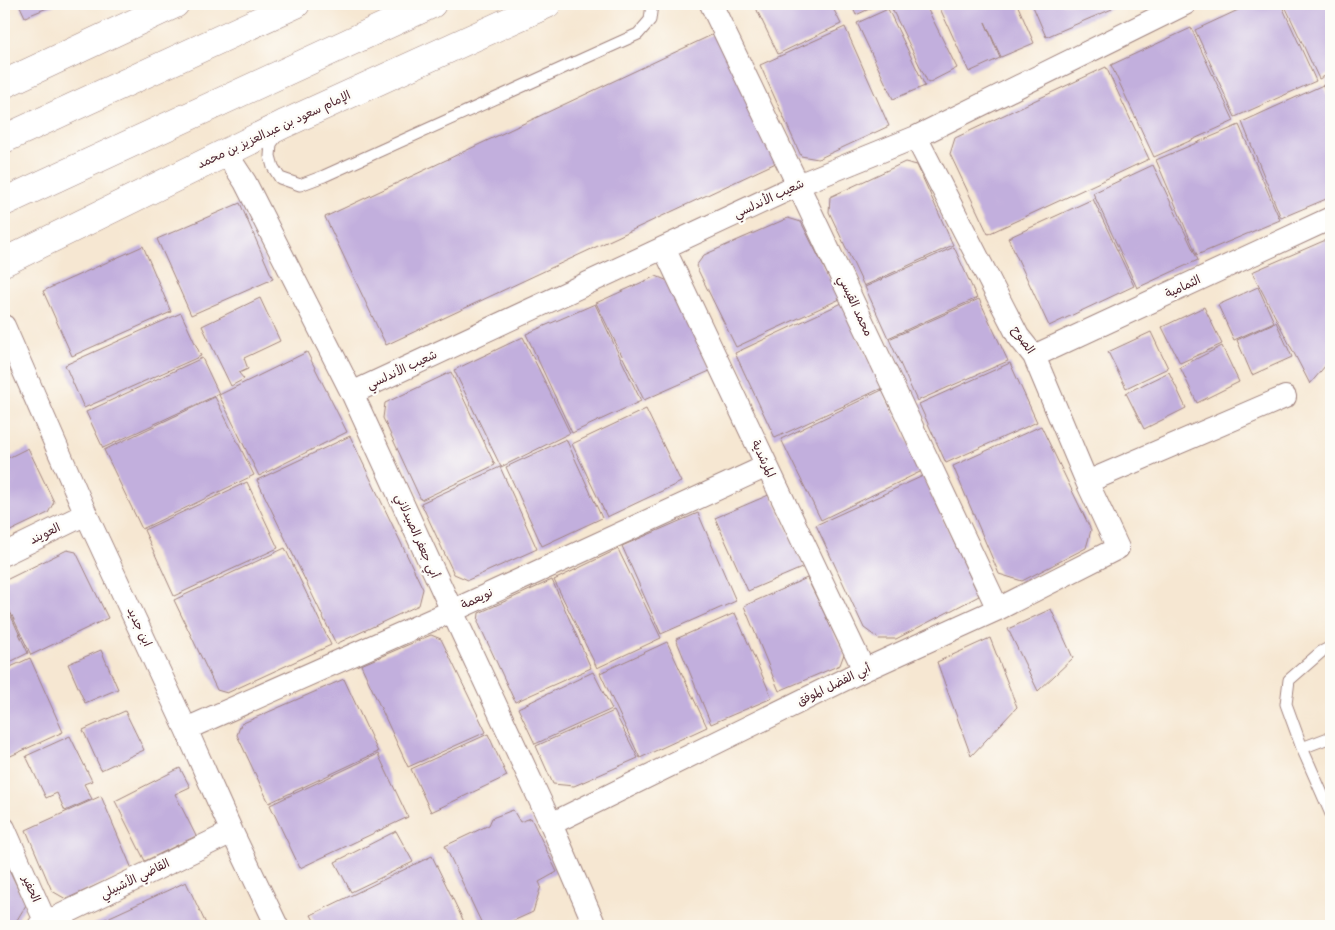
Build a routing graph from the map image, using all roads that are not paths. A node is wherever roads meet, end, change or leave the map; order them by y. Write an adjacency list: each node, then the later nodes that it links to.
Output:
1 (175, 4): 8 (street)
2 (296, 4): 11 (street)
3 (432, 4): 14 (street)
4 (547, 4): 9 (street, الإمام سعود بن عبدالعزيز بن محمد)
5 (652, 4): 9 (lane)
6 (711, 4): 13 (street, محمد القيسي)
7 (1185, 4): 10 (street, شعيب الأندلسي)
8 (4, 84)
9 (284, 124): 12 (street, الإمام سعود بن عبدالعزيز بن محمد)
10 (916, 138): 13 (street, شعيب الأندلسي); 19 (street, الصوح)
11 (4, 139)
12 (226, 153): 17 (street, الإمام سعود بن عبدالعزيز بن محمد); 20 (street, أبي جعفر الصيدلاني)
13 (798, 185): 16 (street, شعيب الأندلسي); 27 (street, محمد القيسي)
14 (4, 202)
15 (1331, 218): 19 (street, الثمامية)
16 (664, 248): 20 (street, شعيب الأندلسي); 22 (street, المرشدية)
17 (4, 262)
18 (4, 326): 24 (street, ابن جديد)
19 (1034, 356): 23 (street, الصوح)
20 (352, 393): 28 (street, أبي جعفر الصيدلاني)
21 (1285, 397): 23 (street)
22 (766, 466): 28 (street, نويعمة); 30 (street, المرشدية)
23 (1087, 482): 25 (street, الصوح)
24 (86, 514): 26 (street, العويند); 31 (street, ابن جديد)
25 (1118, 548): 27 (street, أبي الفضل الموفق)
26 (4, 554)
27 (998, 609): 30 (street, أبي الفضل الموفق)
28 (452, 611): 31 (street, نويعمة); 35 (street, أبي جعفر الصيدلاني)
29 (1331, 647): 33 (lane)
30 (864, 670): 35 (street, أبي الفضل الموفق)
31 (186, 729): 37 (street, ابن جديد)
32 (1331, 737): 33 (lane)
33 (1302, 748): 34 (lane)
34 (1331, 814)
35 (551, 824): 40 (street, أبي جعفر الصيدلاني)
36 (4, 828): 38 (street, الحفير)
37 (232, 832): 38 (street, القاضي الأشبيلي); 39 (street, ابن جديد)
38 (42, 925)
39 (278, 926)
40 (595, 926)

